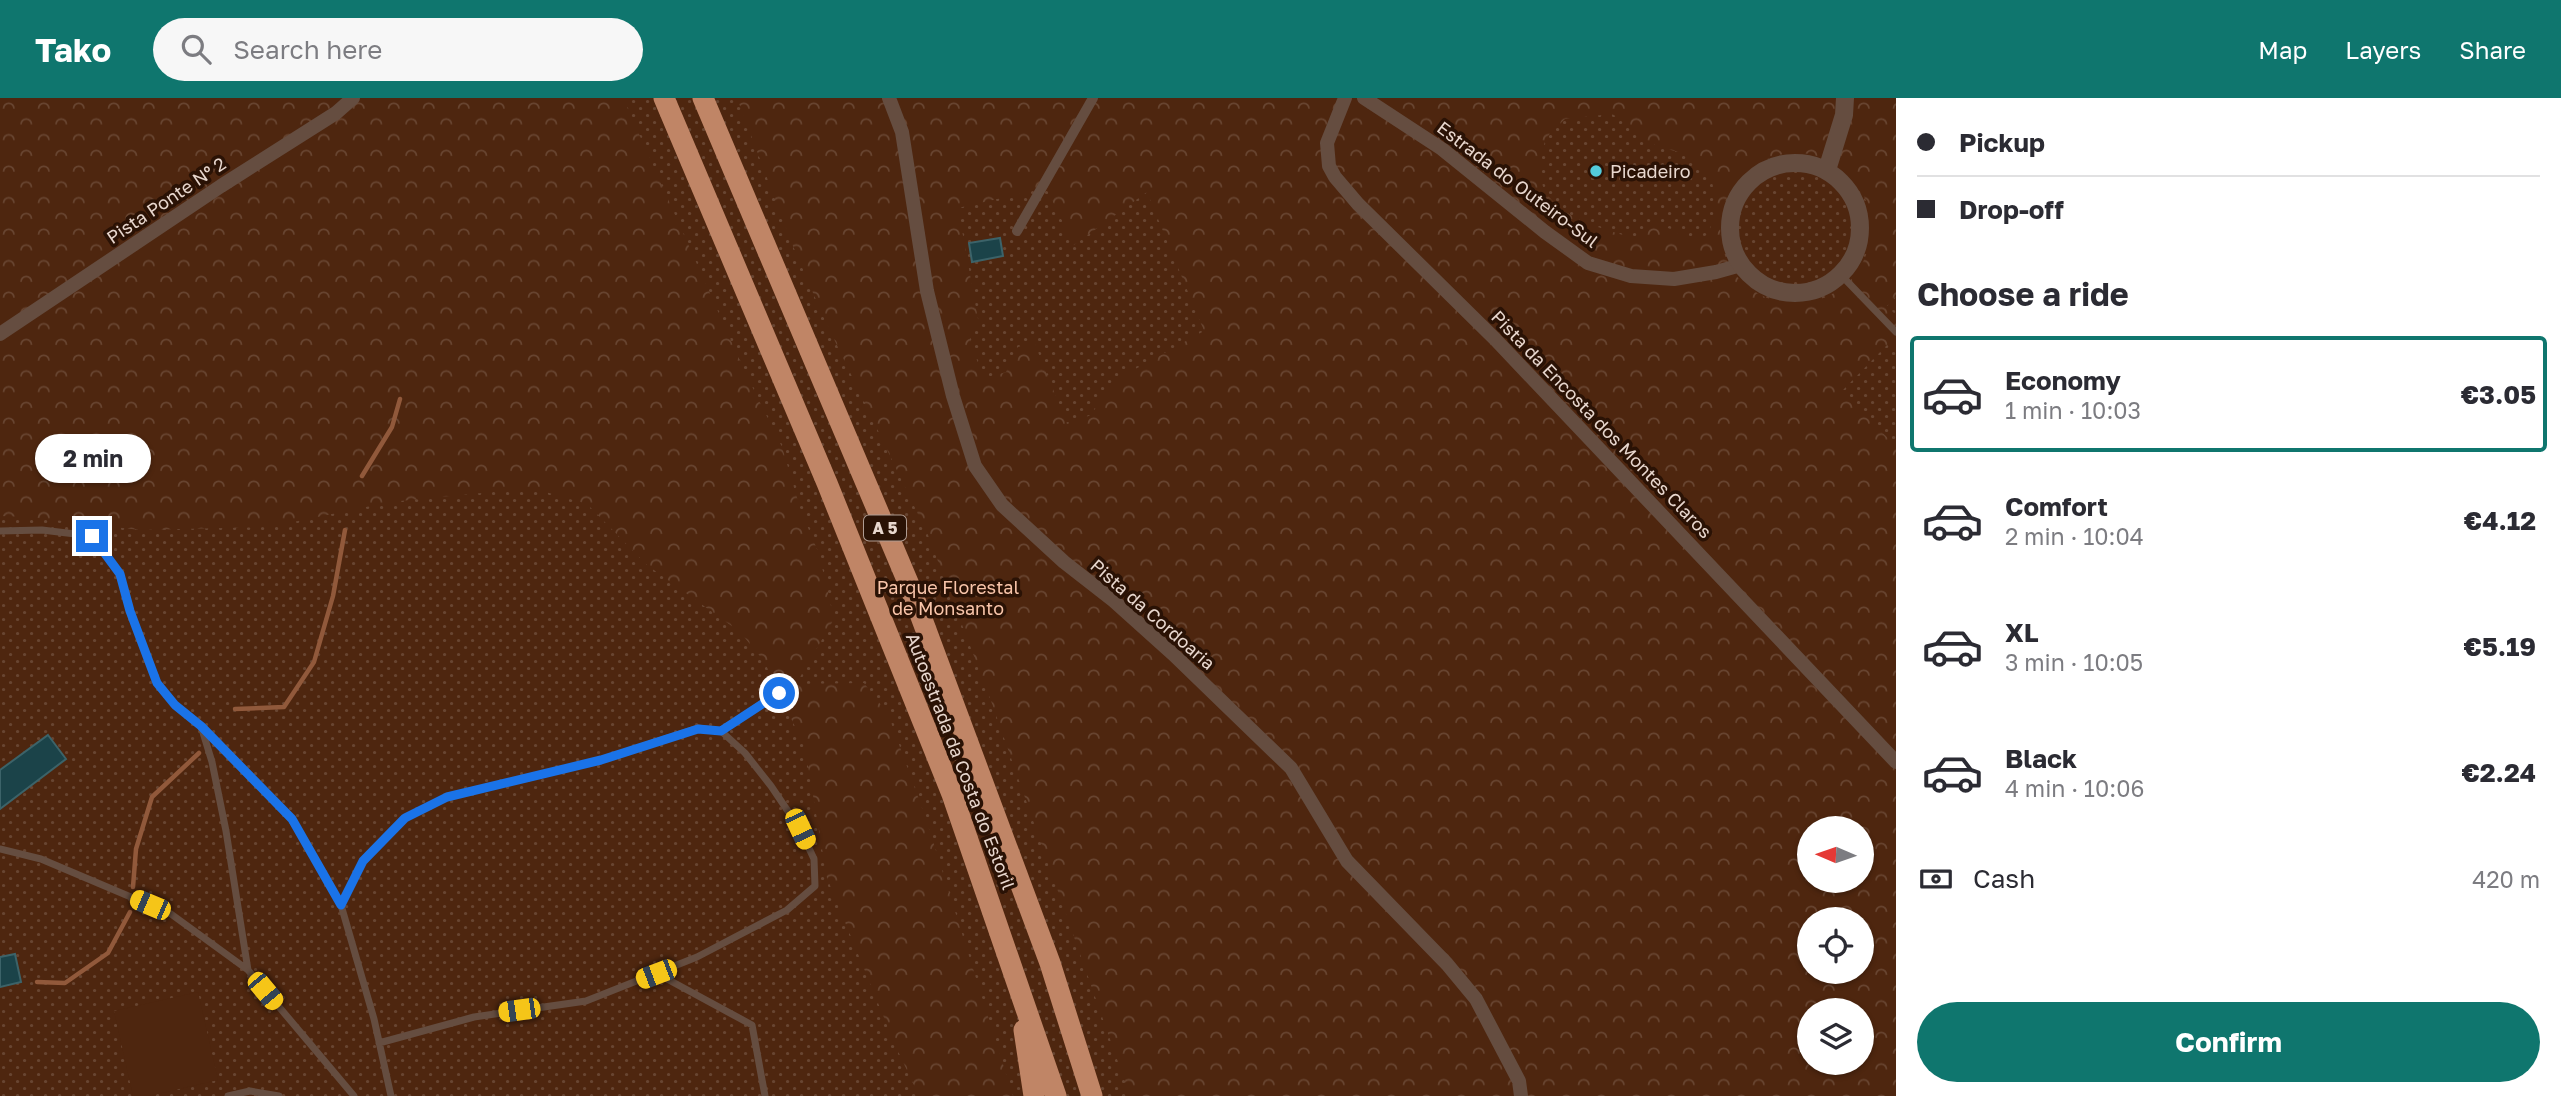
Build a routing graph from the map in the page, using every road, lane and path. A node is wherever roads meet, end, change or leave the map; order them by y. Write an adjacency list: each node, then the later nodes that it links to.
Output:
1 (352, 98): 14 (street, Pista Ponte Nº 2)
2 (664, 98): 24 (highway, Autoestrada da Costa do Estoril / A 5)
3 (703, 98): 33 (highway, Autoestrada da Costa do Estoril / A 5)
4 (889, 98): 34 (street, Pista da Cordoaria)
5 (1093, 98): 10 (street)
6 (1345, 98): 19 (street, Pista da Encosta dos Montes Claros)
7 (1364, 98): 11 (street, Estrada do Outeiro-Sul)
8 (1845, 98): 9 (street)
9 (1827, 170): 11 (street); 12 (street)
10 (1017, 232)
11 (1741, 265): 12 (street)
12 (1841, 275): 13 (lane)
13 (1896, 332)
14 (0, 334)
15 (0, 531): 17 (lane)
16 (792, 683): 18 (lane)
17 (201, 726): 21 (lane); 22 (lane)
18 (721, 731): 21 (lane); 23 (lane)
19 (1896, 762)
20 (0, 849): 22 (lane)
21 (341, 905): 25 (lane)
22 (248, 970): 28 (lane)
23 (656, 974): 25 (lane); 30 (lane)
24 (1018, 986): 31 (highway); 32 (highway, Autoestrada da Costa do Estoril / A 5)
25 (379, 1043): 29 (lane)
26 (228, 1096): 27 (lane)
27 (279, 1096)
28 (354, 1096)
29 (391, 1096)
30 (765, 1096)
31 (1034, 1096)
32 (1056, 1096)
33 (1092, 1096)
34 (1521, 1096)

